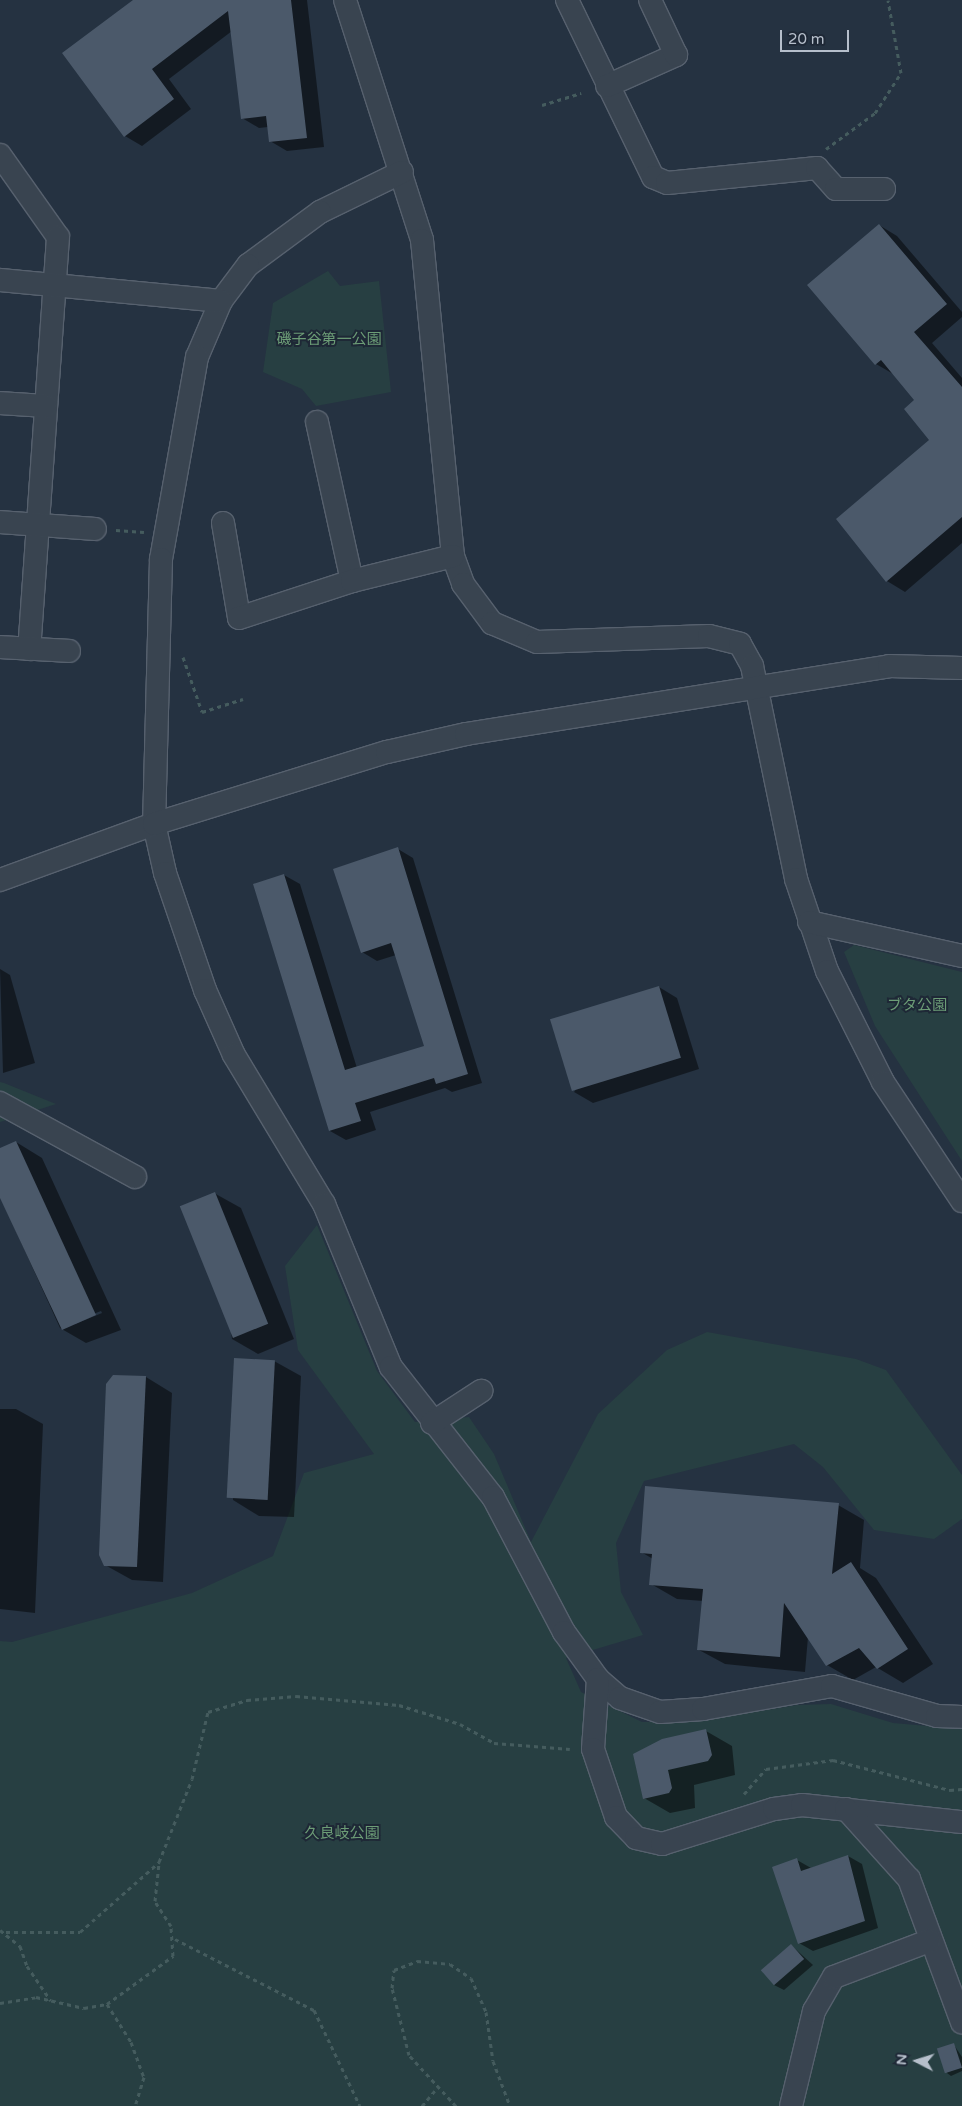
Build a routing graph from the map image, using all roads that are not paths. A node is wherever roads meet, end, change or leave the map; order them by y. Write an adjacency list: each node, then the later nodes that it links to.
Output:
1 (345, 0): 6 (street)
2 (650, 0): 4 (street)
3 (574, 2): 4 (street)
4 (607, 86): 7 (street)
5 (0, 155): 9 (street)
6 (402, 172): 10 (street); 18 (street)
7 (884, 189)
8 (0, 280): 9 (street)
9 (54, 284): 10 (street); 12 (street)
10 (221, 301): 25 (street)
11 (0, 403): 12 (street)
12 (46, 406): 16 (street)
13 (317, 422): 19 (street)
14 (0, 522): 16 (street)
15 (223, 523): 19 (street)
16 (36, 525): 17 (street); 21 (street)
17 (95, 528)
18 (453, 556): 19 (street); 24 (street)
19 (352, 581)
20 (0, 647): 21 (street)
21 (29, 649): 22 (street)
22 (69, 651)
23 (962, 668): 24 (street)
24 (755, 687): 25 (street); 27 (street)
25 (154, 824): 26 (street); 33 (street)
26 (0, 880)
27 (808, 922): 28 (street); 31 (street)
28 (962, 956)
29 (0, 1104): 30 (street)
30 (135, 1177)
31 (962, 1201)
32 (481, 1391): 33 (street)
33 (432, 1423): 34 (street)
34 (598, 1679): 35 (street); 36 (street)
35 (962, 1717)
36 (846, 1808): 37 (street); 38 (street)
37 (962, 1822)
38 (929, 1941): 39 (street); 40 (street)
39 (962, 2022)
40 (791, 2106)

